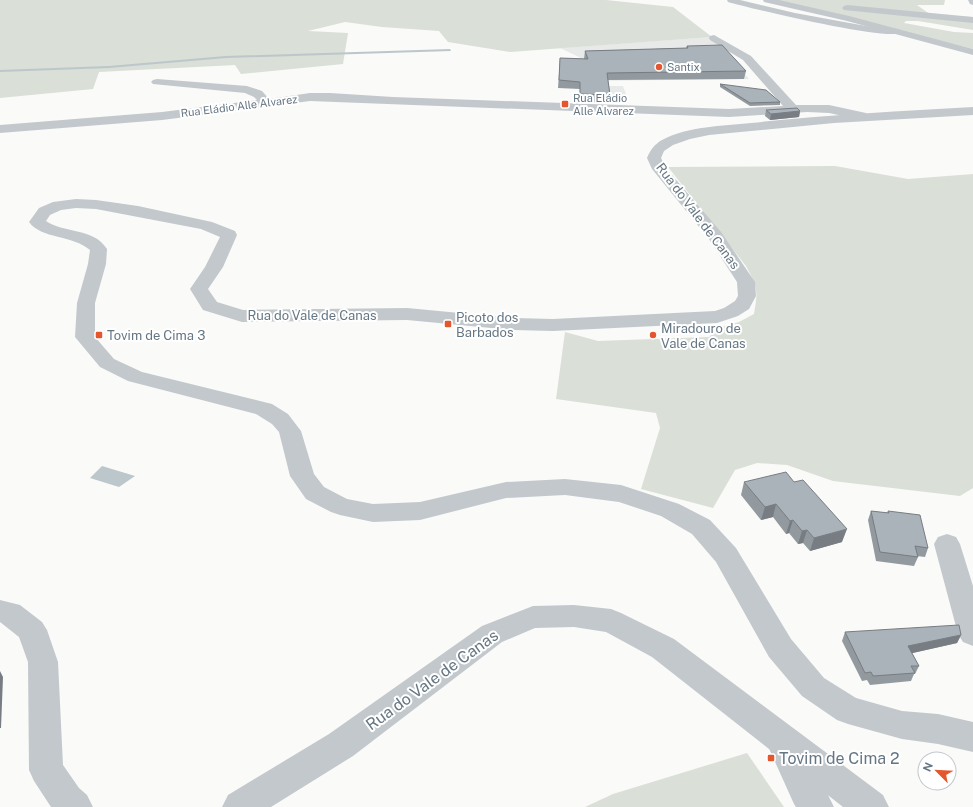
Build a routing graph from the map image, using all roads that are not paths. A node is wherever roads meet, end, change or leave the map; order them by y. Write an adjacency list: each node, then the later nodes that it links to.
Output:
1 (731, 0): 5 (street)
2 (767, 0): 5 (street)
3 (799, 0): 4 (street)
4 (973, 20)
5 (898, 32): 7 (street)
6 (714, 38): 10 (street)
7 (973, 52)
8 (157, 82): 9 (street)
9 (266, 103): 10 (street, Rua Eládio Alle Alvarez); 13 (street, Rua Eládio Alle Alvarez)
10 (793, 109): 12 (street, Rua Eládio Alle Alvarez)
11 (973, 111): 12 (street, Rua do Vale de Canas)
12 (862, 116): 17 (street, Rua do Vale de Canas)
13 (0, 129)
14 (947, 544): 16 (street)
15 (0, 611): 19 (street)
16 (973, 634)
17 (973, 737)
18 (782, 739): 20 (street, Rua do Vale de Canas); 21 (street); 22 (street, Rua do Vale de Canas)
19 (75, 807)
20 (240, 807)
21 (816, 807)
22 (870, 807)

